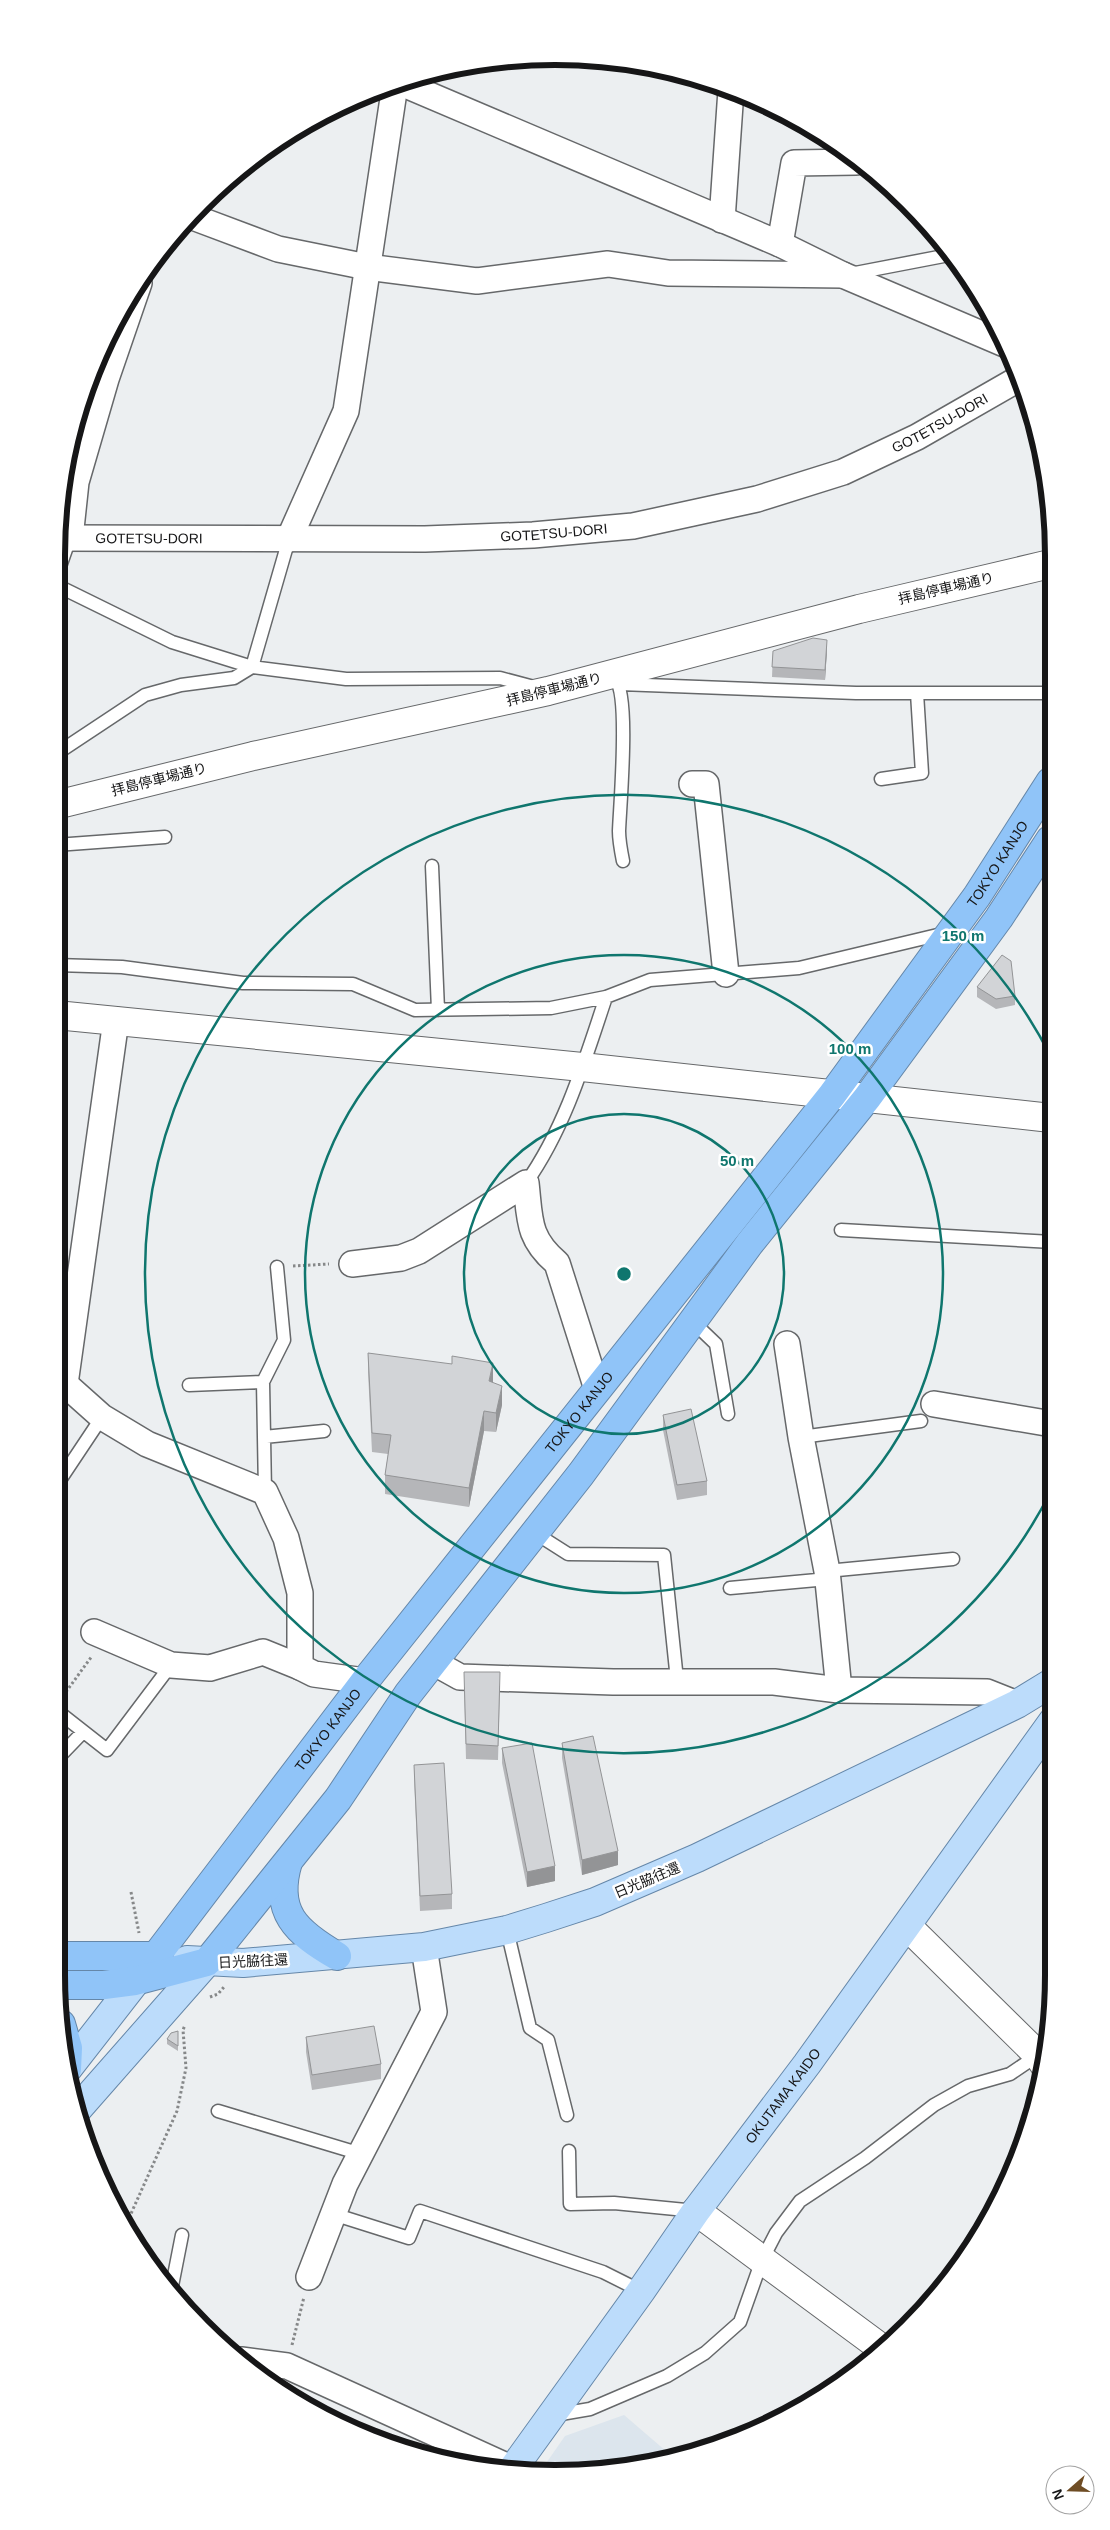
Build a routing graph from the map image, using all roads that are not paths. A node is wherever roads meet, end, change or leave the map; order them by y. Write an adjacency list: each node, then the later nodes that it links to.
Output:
1 (411, 87): 6 (street)
2 (394, 92): 9 (street)
3 (730, 97): 6 (street)
4 (842, 158): 7 (street)
5 (199, 219): 9 (street)
6 (722, 220): 7 (street)
7 (780, 244): 10 (street)
8 (943, 256): 10 (lane)
9 (367, 267): 10 (street); 17 (street)
10 (843, 275): 11 (street)
11 (995, 340)
12 (111, 348): 13 (street)
13 (99, 376): 15 (street)
14 (1013, 382): 17 (street, GOTETSU-DORI)
15 (72, 472)
16 (66, 538): 17 (street, GOTETSU-DORI)
17 (289, 539): 20 (lane)
18 (1045, 565): 21 (street, 拝島停車場通り)
19 (65, 589): 20 (lane)
20 (252, 666): 22 (lane); 25 (lane)
21 (616, 679): 22 (street, 拝島停車場通り); 23 (lane); 33 (lane)
22 (548, 692): 29 (street, 拝島停車場通り)
23 (916, 693): 24 (lane); 26 (lane)
24 (1045, 693)
25 (65, 748)
26 (881, 779)
27 (692, 784): 37 (street)
28 (1045, 790): 35 (highway, TOKYO KANJO)
29 (65, 802)
30 (165, 837): 31 (lane)
31 (65, 844)
32 (1045, 848): 44 (highway)
33 (622, 861)
34 (432, 866): 39 (lane)
35 (950, 933): 37 (lane); 43 (highway, TOKYO KANJO)
36 (65, 965): 39 (lane)
37 (726, 974): 38 (lane)
38 (606, 997): 39 (lane); 42 (lane)
39 (438, 1010)
40 (65, 1016): 41 (street)
41 (116, 1020): 42 (street); 53 (street)
42 (582, 1067): 43 (street); 46 (lane)
43 (832, 1095): 44 (street); 57 (highway, TOKYO KANJO)
44 (868, 1098): 45 (street); 51 (highway)
45 (1045, 1117)
46 (526, 1183): 49 (street); 57 (street)
47 (841, 1230): 48 (lane)
48 (1045, 1242)
49 (352, 1264)
50 (277, 1266): 54 (lane)
51 (692, 1321): 59 (lane); 67 (highway)
52 (787, 1344): 64 (street)
53 (65, 1356)
54 (263, 1382): 56 (lane); 63 (lane)
55 (65, 1385): 60 (street)
56 (189, 1385)
57 (597, 1389): 76 (highway, TOKYO KANJO)
58 (928, 1413): 61 (street); 64 (lane)
59 (728, 1414)
60 (102, 1417): 65 (lane); 66 (street)
61 (1045, 1423)
62 (324, 1431): 63 (lane)
63 (264, 1438): 66 (lane)
64 (801, 1438): 69 (street)
65 (65, 1472)
66 (264, 1492): 74 (street)
67 (534, 1533): 72 (highway); 75 (lane)
68 (953, 1560): 69 (lane)
69 (827, 1575): 70 (lane); 78 (street)
70 (730, 1588)
71 (100, 1634): 73 (street)
72 (433, 1662): 75 (street); 84 (highway)
73 (171, 1665): 74 (street); 81 (lane)
74 (300, 1667): 76 (street)
75 (677, 1680): 78 (street)
76 (365, 1681): 89 (highway, TOKYO KANJO)
77 (1045, 1687): 79 (main road, 日光脇往還)
78 (839, 1690): 79 (street)
79 (1017, 1704): 86 (main road, 日光脇往還)
80 (65, 1717): 81 (lane)
81 (83, 1732): 83 (lane)
82 (1045, 1732): 85 (main road, OKUTAMA KAIDO)
83 (65, 1751)
84 (289, 1860): 90 (highway); 91 (highway)
85 (907, 1926): 94 (street); 102 (main road, OKUTAMA KAIDO)
86 (507, 1930): 87 (main road, 日光脇往還); 99 (lane)
87 (424, 1946): 90 (main road, 日光脇往還); 101 (street)
88 (65, 1956): 89 (highway)
89 (156, 1956): 91 (main road, 日光脇往還); 92 (main road)
90 (337, 1956): 91 (main road, 日光脇往還)
91 (207, 1962): 92 (highway); 97 (main road)
92 (135, 1981): 93 (highway); 96 (main road)
93 (65, 1985)
94 (1040, 2048)
95 (1038, 2056): 105 (lane)
96 (73, 2062)
97 (82, 2104)
98 (218, 2111): 101 (lane)
99 (567, 2115)
100 (569, 2151): 102 (lane)
101 (361, 2154): 103 (street)
102 (696, 2211): 105 (street); 108 (main road, OKUTAMA KAIDO)
103 (333, 2214): 106 (street); 108 (lane)
104 (182, 2235): 107 (lane)
105 (762, 2260): 109 (street); 111 (lane)
106 (310, 2277)
107 (173, 2281)
108 (641, 2291): 111 (main road, OKUTAMA KAIDO)
109 (876, 2344)
110 (254, 2362): 112 (street)
111 (550, 2415): 113 (main road, OKUTAMA KAIDO)
112 (495, 2461)
113 (516, 2463)

